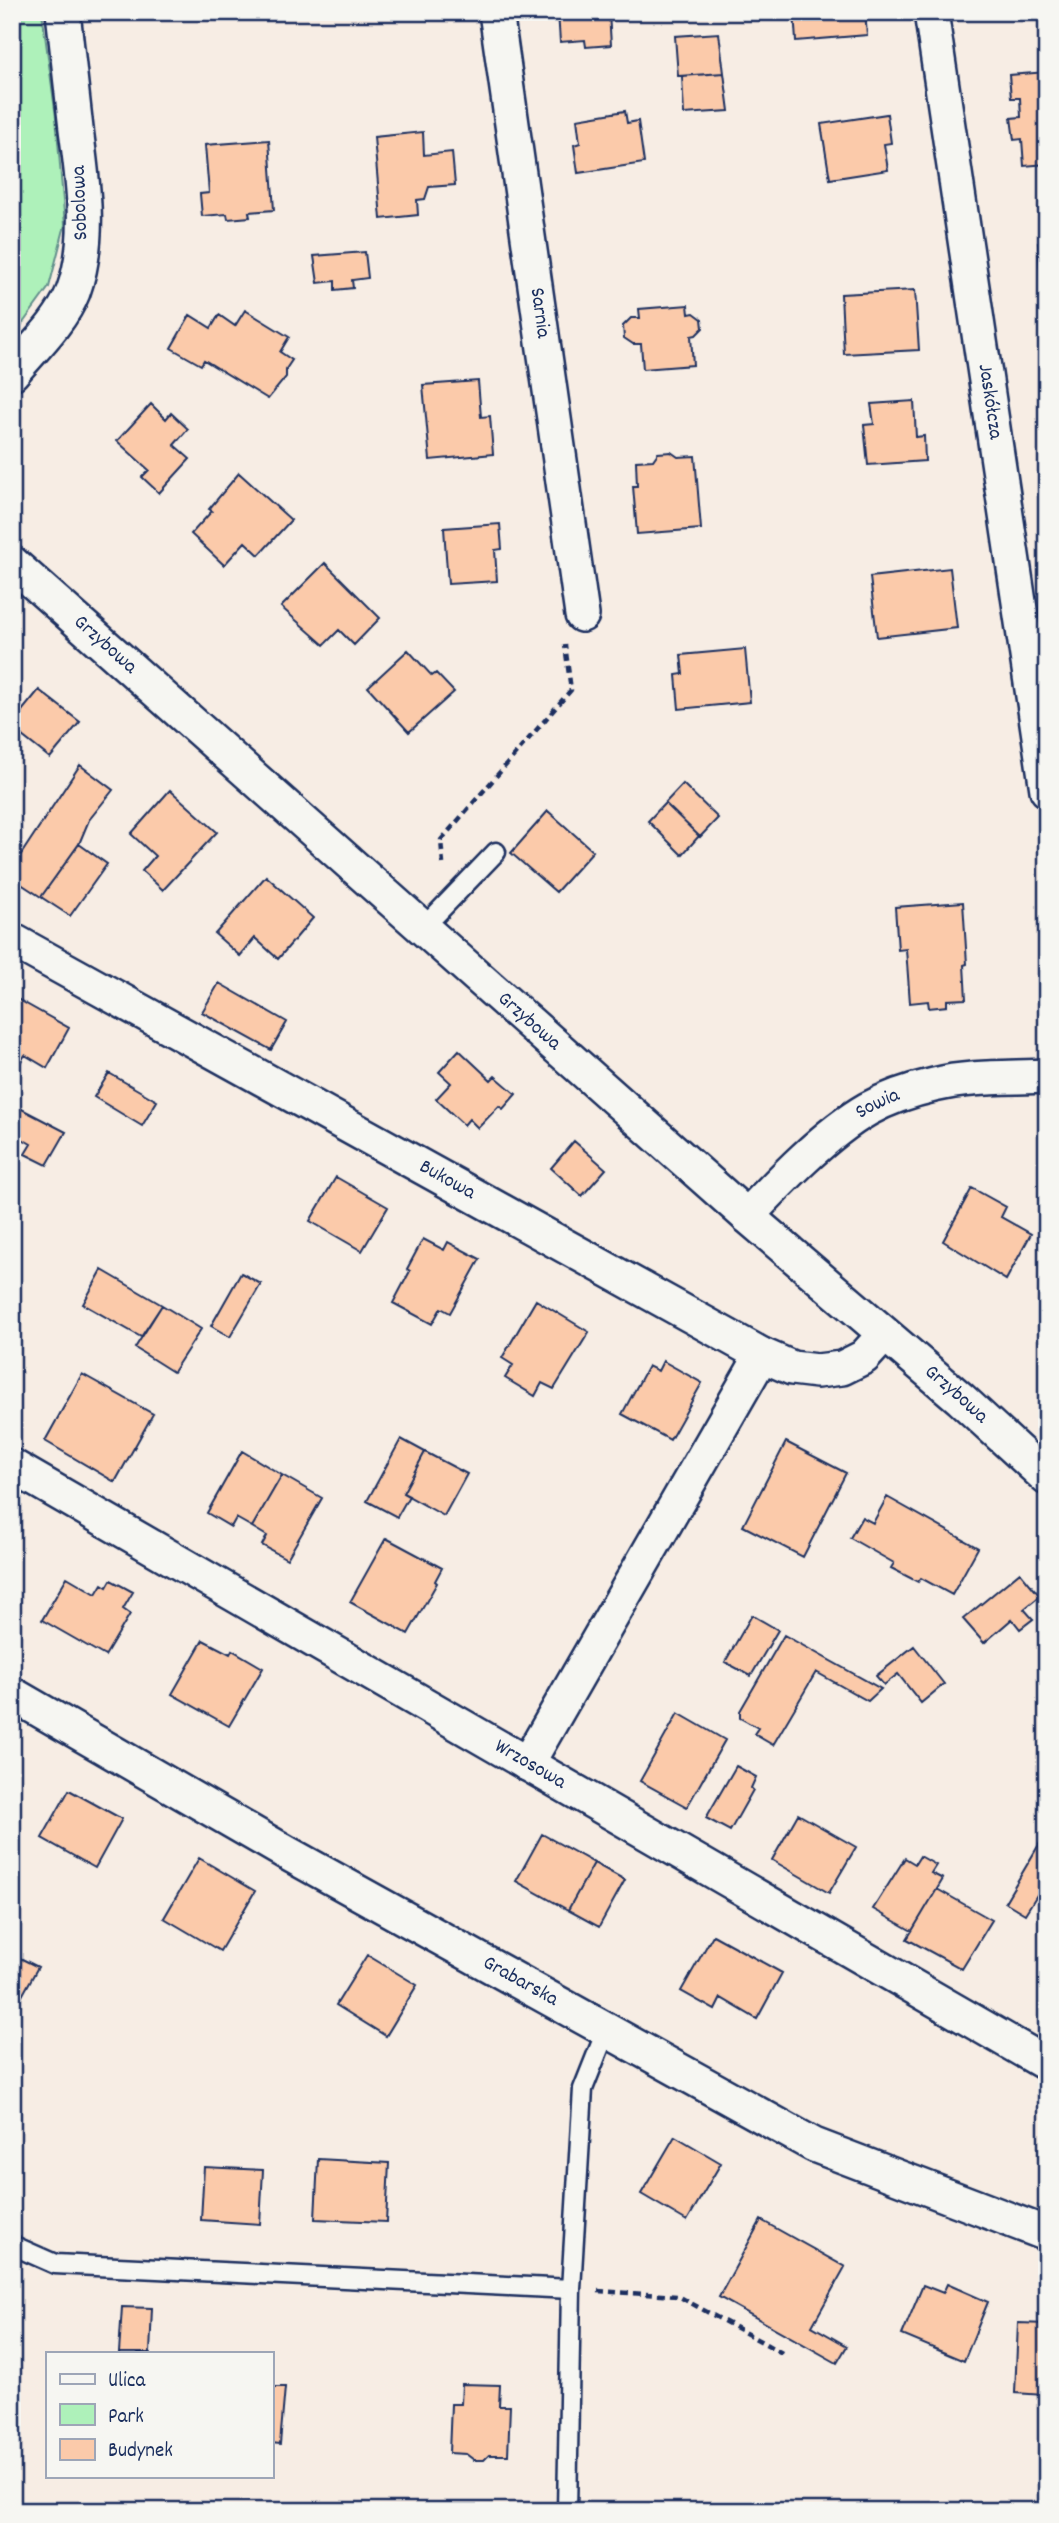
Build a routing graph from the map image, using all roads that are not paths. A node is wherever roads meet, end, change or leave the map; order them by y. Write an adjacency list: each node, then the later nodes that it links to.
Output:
1 (63, 12): 4 (street, Sobolowa)
2 (496, 12): 6 (street, Sarnia)
3 (931, 12): 7 (street, Jaskółcza)
4 (12, 373)
5 (12, 563): 9 (street, Grzybowa)
6 (573, 627)
7 (1047, 790)
8 (496, 852): 9 (lane)
9 (423, 928): 12 (street, Grzybowa)
10 (12, 940): 14 (street, Bukowa)
11 (1047, 1076): 12 (street, Sowia)
12 (747, 1216): 13 (street, Grzybowa)
13 (884, 1335): 14 (street, Bukowa); 16 (street, Grzybowa)
14 (762, 1355): 18 (street)
15 (12, 1466): 18 (street, Wrzosowa)
16 (1047, 1478)
17 (12, 1694): 19 (street, Grabarska)
18 (527, 1764): 20 (street, Wrzosowa)
19 (606, 2031): 21 (street, Grabarska); 23 (lane)
20 (1047, 2064)
21 (1047, 2234)
22 (12, 2245): 23 (lane)
23 (571, 2289): 24 (lane)
24 (567, 2511)

